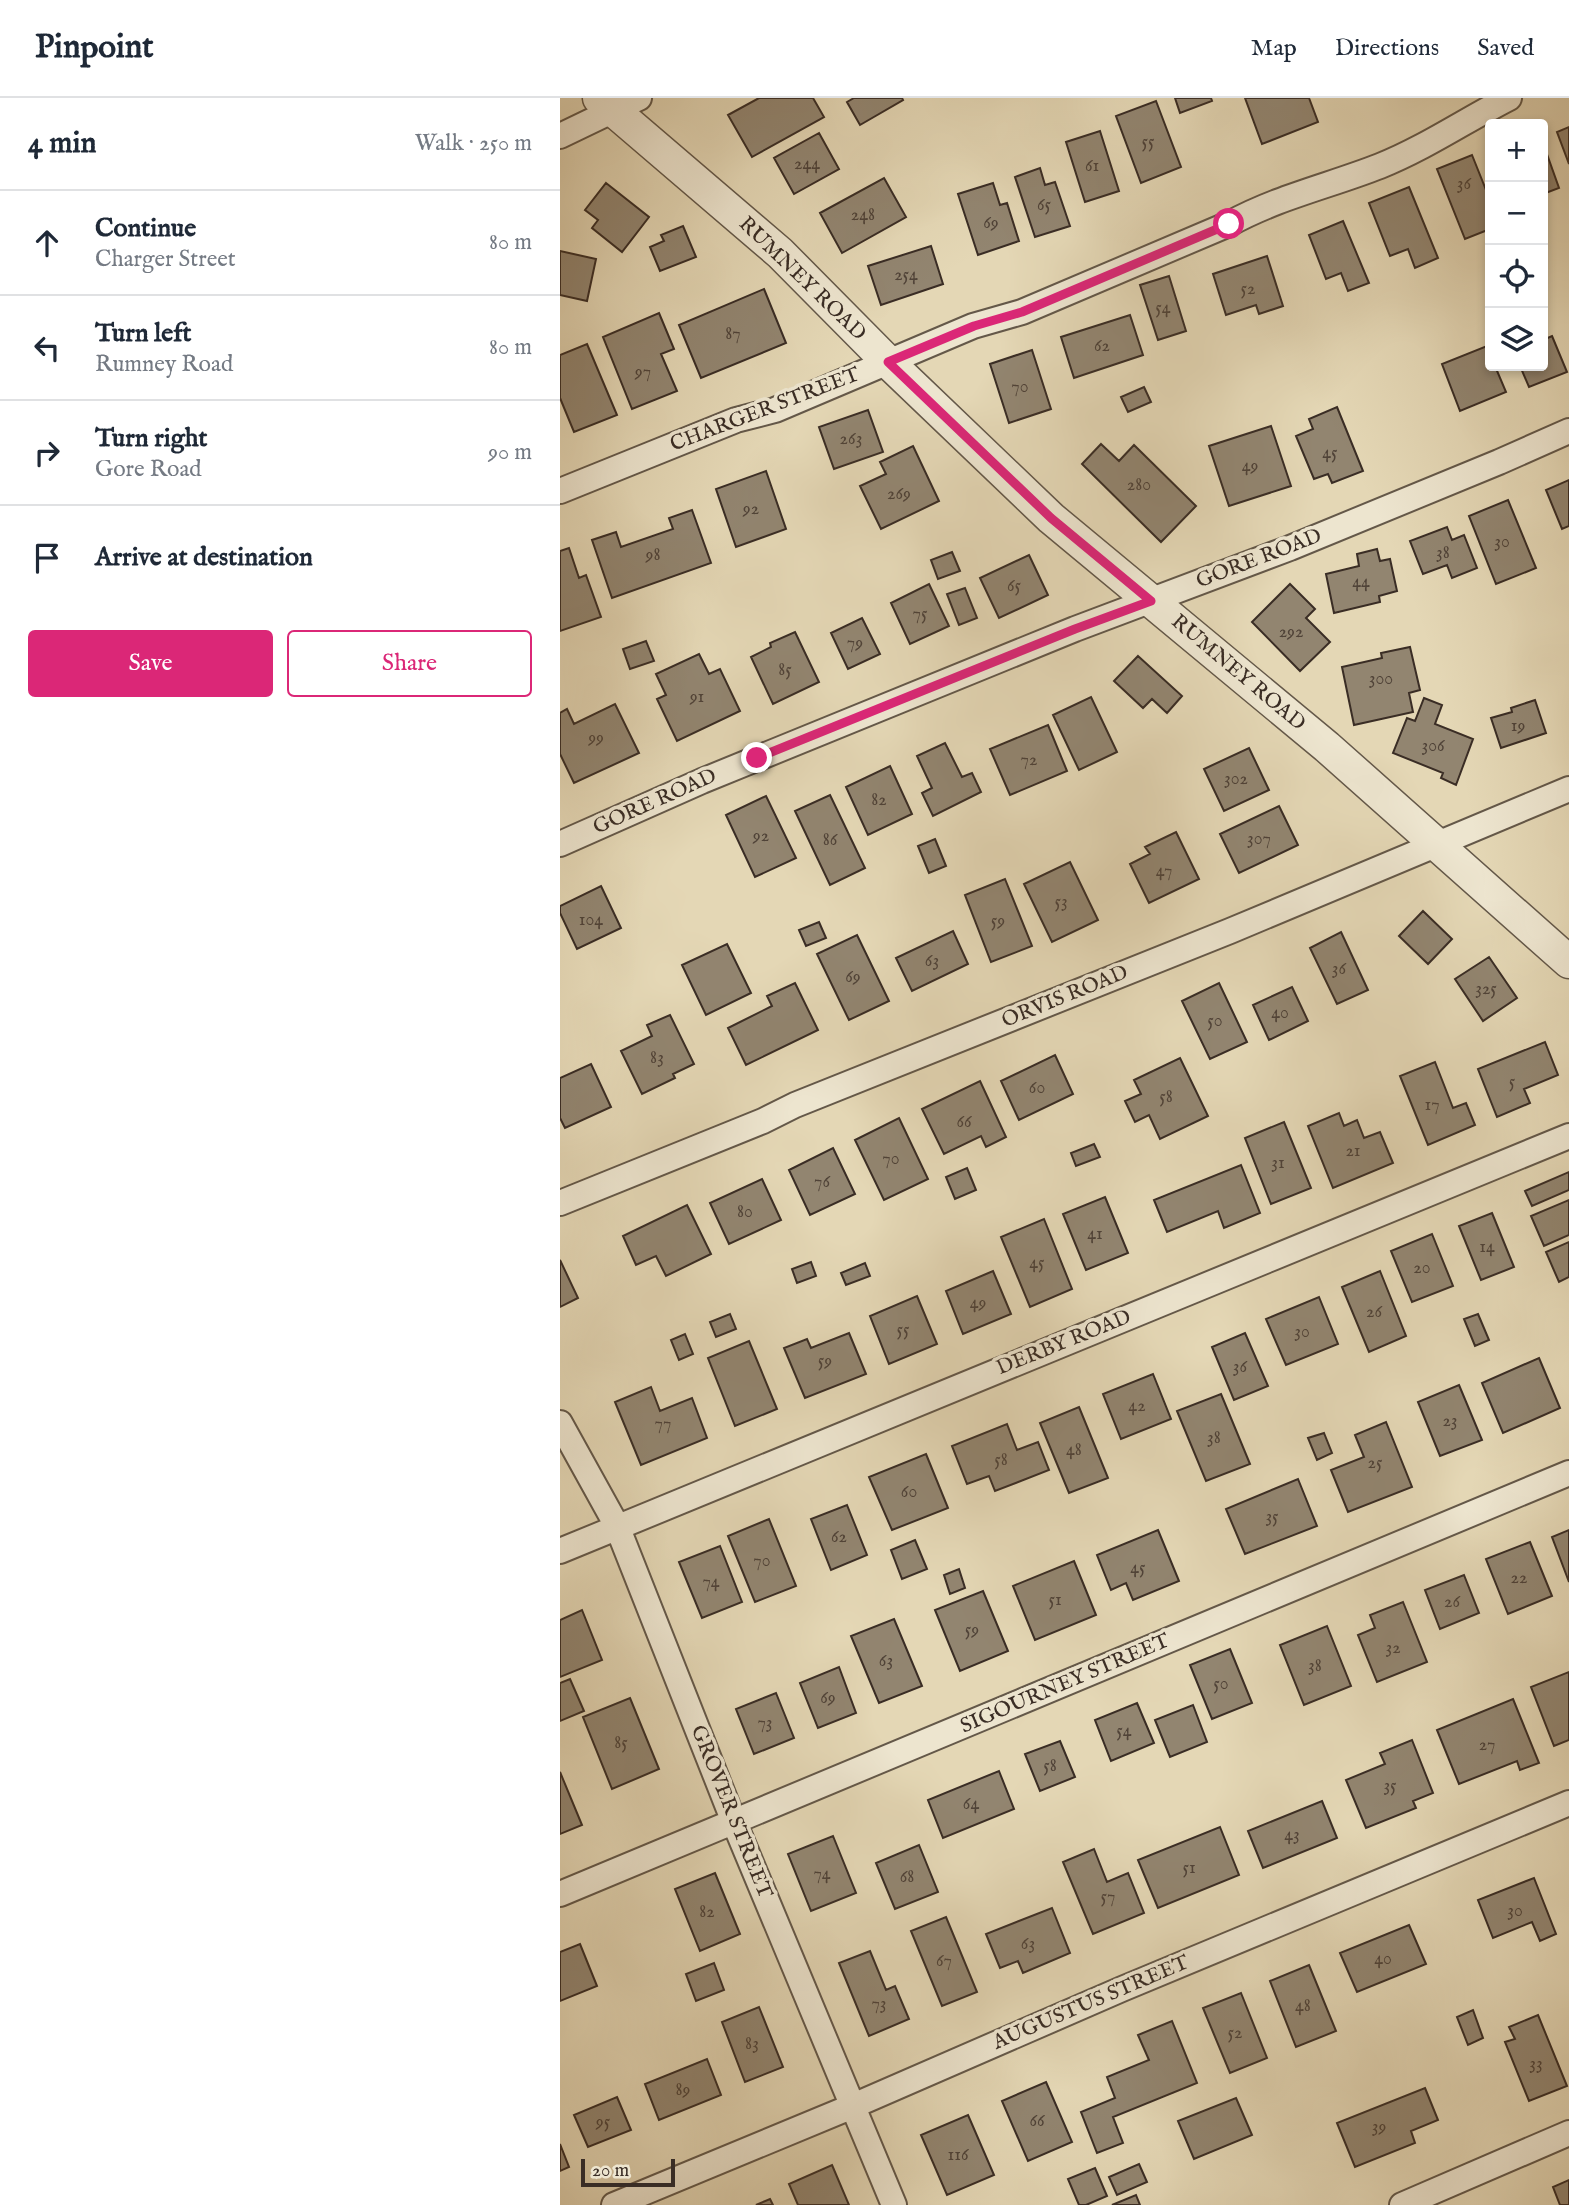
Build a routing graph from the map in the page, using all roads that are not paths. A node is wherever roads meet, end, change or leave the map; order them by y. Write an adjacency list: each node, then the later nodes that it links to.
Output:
1 (1509, 98): 4 (street, CHARGER STREET)
2 (617, 102): 3 (street); 4 (street, RUMNEY ROAD)
3 (560, 136)
4 (888, 362): 6 (street, CHARGER STREET); 7 (street, RUMNEY ROAD)
5 (1569, 431): 7 (street, GORE ROAD)
6 (560, 492)
7 (1151, 601): 9 (street, GORE ROAD); 10 (street, RUMNEY ROAD)
8 (1569, 789): 10 (street, ORVIS ROAD)
9 (560, 844)
10 (1436, 845): 11 (street, RUMNEY ROAD); 13 (street, ORVIS ROAD)
11 (1569, 962)
12 (1569, 1136): 16 (street, DERBY ROAD)
13 (560, 1203)
14 (560, 1423): 16 (street, GROVER STREET)
15 (1569, 1472): 19 (street, SIGOURNEY STREET)
16 (617, 1526): 17 (street, DERBY ROAD); 19 (street, GROVER STREET)
17 (560, 1551)
18 (1569, 1803): 21 (street, AUGUSTUS STREET)
19 (734, 1822): 20 (street, SIGOURNEY STREET); 21 (street, GROVER STREET)
20 (560, 1894)
21 (853, 2106): 23 (street, AUGUSTUS STREET); 24 (street, GROVER STREET)
22 (1569, 2133): 25 (street)
23 (614, 2205)
24 (894, 2205)
25 (1402, 2205)

